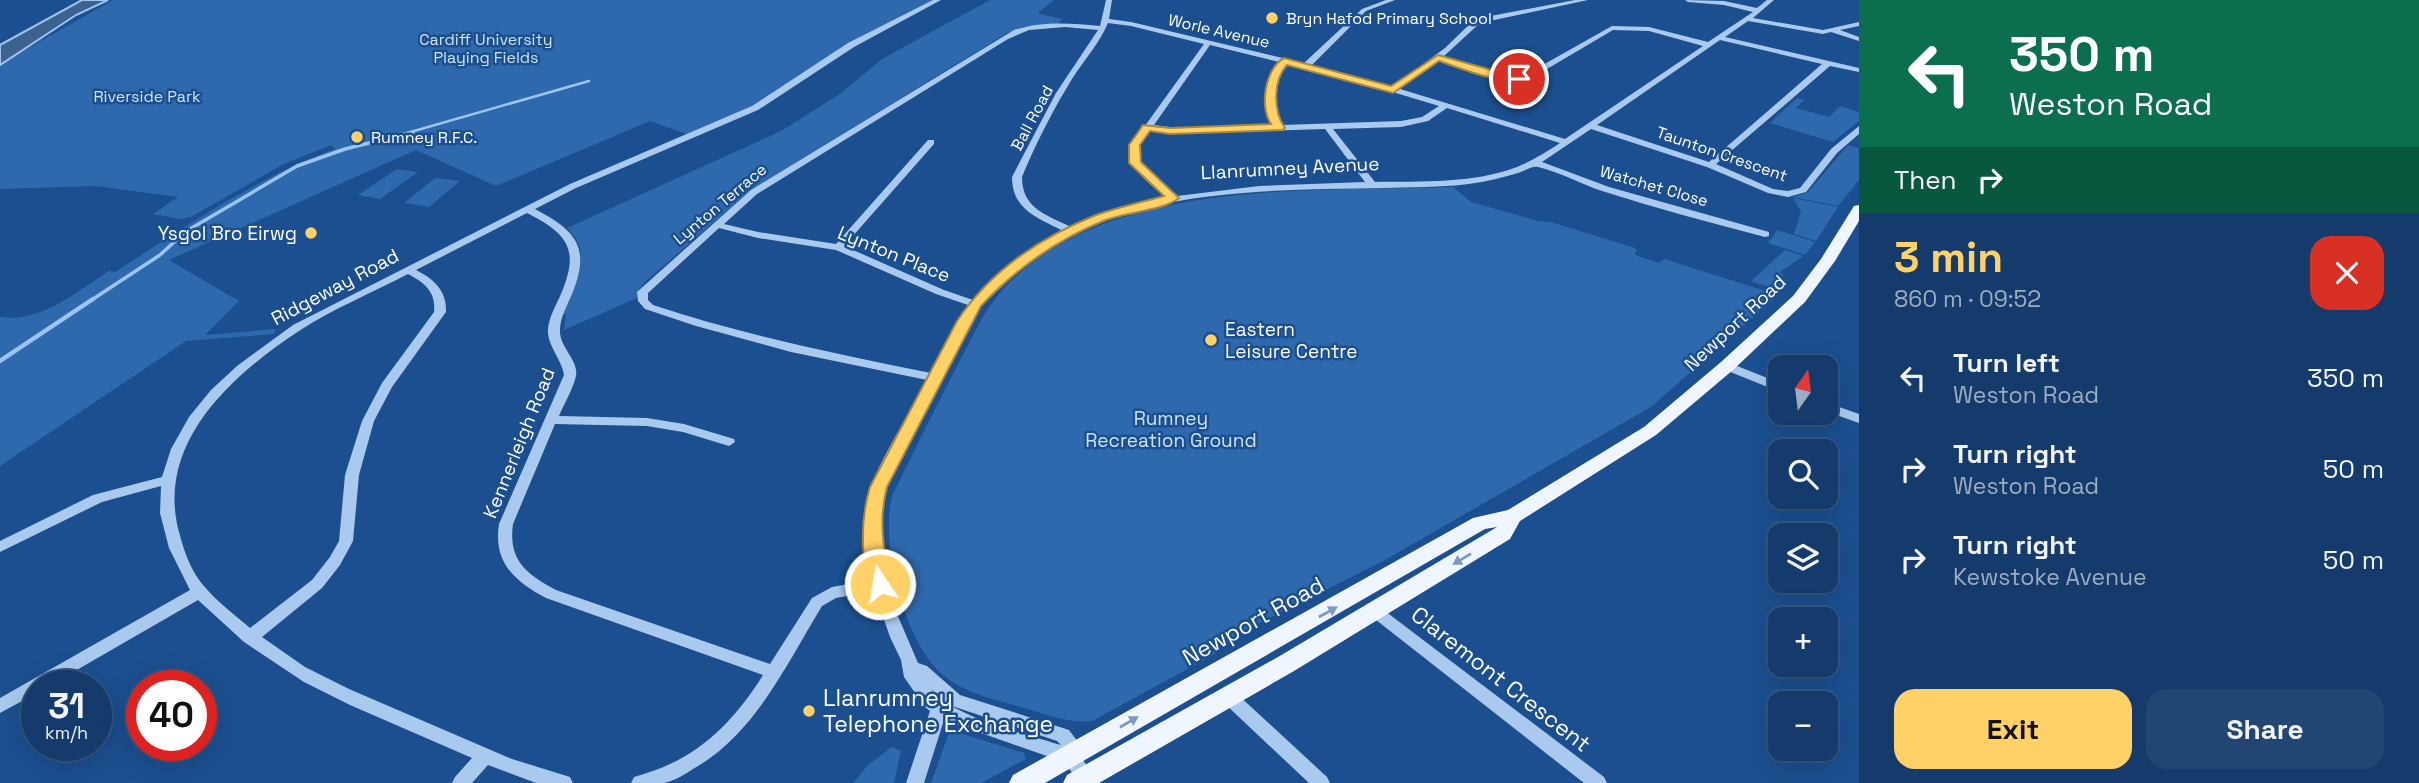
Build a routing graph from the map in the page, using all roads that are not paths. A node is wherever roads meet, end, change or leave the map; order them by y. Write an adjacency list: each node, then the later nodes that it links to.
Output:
1 (938, 0): 34 (street, Ridgeway Road)
2 (1110, 0): 10 (street, Ball Road)
3 (1392, 0): 19 (street)
4 (1585, 0): 16 (street)
5 (1688, 0): 7 (street)
6 (1771, 0): 7 (street, Llanrumney Avenue)
7 (1759, 11): 8 (street, Llanrumney Avenue)
8 (1748, 19): 11 (street); 12 (street, Llanrumney Avenue)
9 (1859, 24): 11 (street)
10 (1104, 25): 14 (street, Worle Avenue); 36 (street, Lynton Terrace); 37 (street, Ball Road)
11 (1835, 31): 13 (street)
12 (1719, 38): 15 (street, Llanrumney Avenue); 18 (street)
13 (1859, 39)
14 (1208, 43): 17 (street, Worle Avenue); 24 (street)
15 (1709, 45): 16 (street); 23 (street, Llanrumney Avenue)
16 (1438, 58): 21 (street)
17 (1284, 61): 19 (street, Worle Avenue); 26 (street)
18 (1828, 63): 20 (street); 31 (street)
19 (1306, 66): 21 (street, Worle Avenue)
20 (1859, 70)
21 (1393, 90): 22 (street, Worle Avenue)
22 (1445, 106): 25 (street); 29 (street, Worle Avenue)
23 (1591, 126): 29 (street, Llanrumney Avenue); 31 (street, Taunton Crescent)
24 (1147, 127): 26 (street); 33 (street)
25 (1327, 127): 26 (street); 32 (street)
26 (1279, 128)
27 (1859, 129): 31 (street, Taunton Crescent)
28 (931, 142): 39 (street)
29 (1567, 142): 30 (street, Llanrumney Avenue)
30 (1535, 163): 32 (street, Llanrumney Avenue); 38 (street, Watchet Close)
31 (1710, 165)
32 (1372, 185): 33 (street, Llanrumney Avenue)
33 (1173, 198): 37 (street, Llanrumney Avenue)
34 (527, 209): 40 (street, Ridgeway Road); 46 (street, Kennerleigh Road)
35 (1859, 209): 42 (main road, Newport Road)
36 (717, 225): 39 (street, Lynton Place); 43 (street, Lynton Terrace)
37 (1071, 231): 41 (street, Llanrumney Avenue)
38 (1765, 234)
39 (838, 247): 41 (street, Lynton Place)
40 (407, 270): 49 (street, Ridgeway Road); 55 (street)
41 (975, 304): 43 (street, Llanrumney Avenue)
42 (1727, 366): 44 (street); 50 (main road, Newport Road)
43 (934, 378): 52 (street, Llanrumney Avenue)
44 (1768, 383)
45 (1838, 411): 47 (street)
46 (552, 419): 48 (street); 57 (street, Kennerleigh Road)
47 (1859, 419)
48 (729, 442)
49 (167, 480): 51 (street); 53 (street, Ridgeway Road)
50 (1513, 516): 54 (main road, Newport Road, one-way to 54); 62 (main road, Newport Road, one-way to 50)
51 (0, 547)
52 (880, 584): 56 (street, Llanrumney Avenue); 57 (street)
53 (200, 592): 55 (street, Ridgeway Road); 59 (street)
54 (1376, 611): 58 (main road, Newport Road); 70 (street, Claremont Crescent)
55 (250, 637): 61 (street, Ridgeway Road)
56 (913, 668): 60 (street, Llanrumney Avenue); 62 (street, Llanrumney Avenue)
57 (772, 672): 66 (street)
58 (1229, 697): 63 (main road, Newport Road); 69 (street)
59 (0, 706)
60 (939, 709): 62 (street, Llanrumney Avenue); 67 (street)
61 (486, 755): 64 (street); 65 (street, Ridgeway Road)
62 (1070, 756): 63 (street, Llanrumney Avenue); 68 (main road, Newport Road)
63 (1081, 780)
64 (461, 783)
65 (565, 783)
66 (640, 783)
67 (915, 783)
68 (1022, 783)
69 (1321, 783)
70 (1598, 783)

